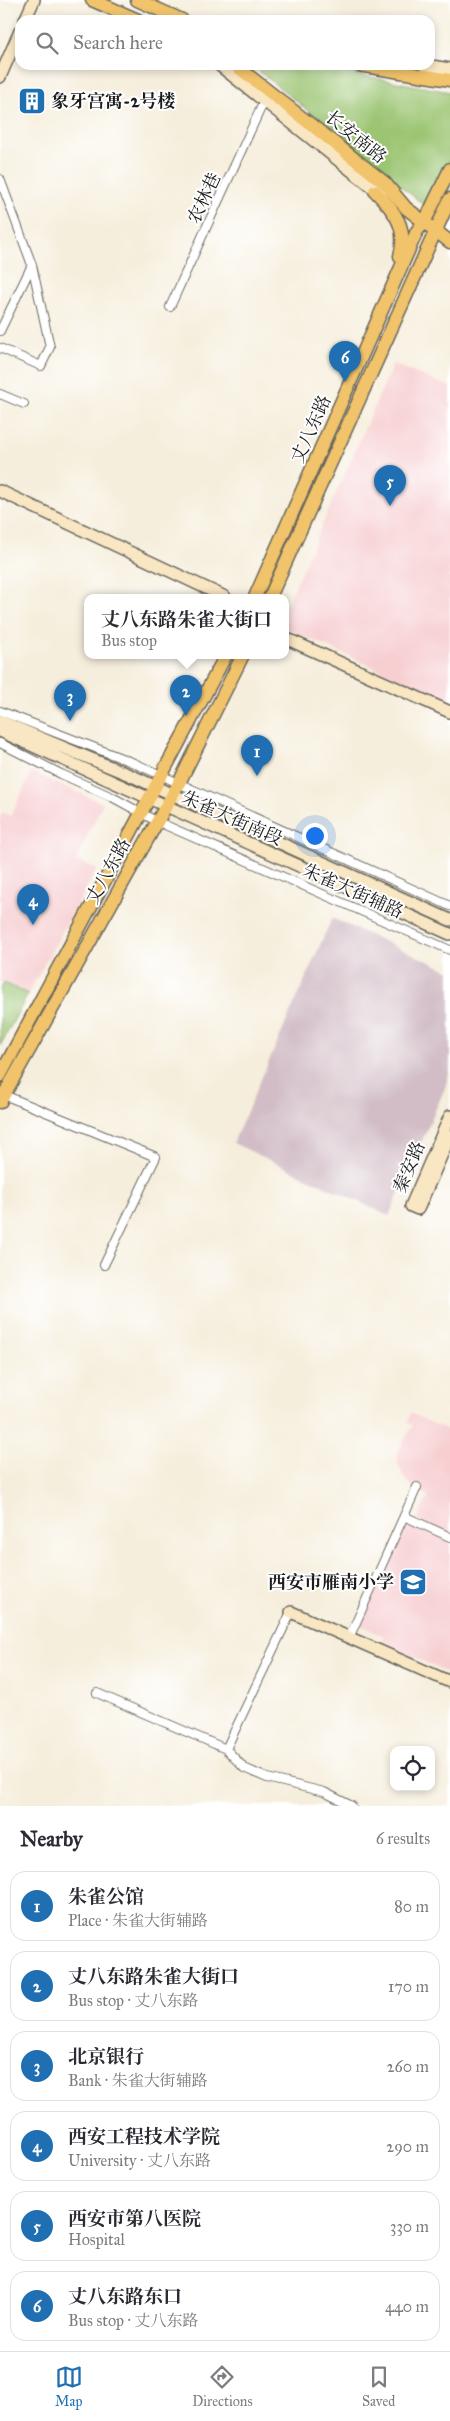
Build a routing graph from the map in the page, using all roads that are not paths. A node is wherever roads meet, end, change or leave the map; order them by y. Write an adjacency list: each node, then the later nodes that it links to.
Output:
1 (34, 0): 4 (main road)
2 (92, 0): 5 (main road)
3 (137, 0): 6 (main road)
4 (27, 15)
5 (126, 15)
6 (171, 15)
7 (15, 42): 14 (main road)
8 (435, 66): 9 (main road)
9 (450, 68)
10 (225, 70): 17 (main road)
11 (242, 70): 16 (main road, 长安南路)
12 (251, 70): 16 (main road)
13 (389, 70): 15 (main road)
14 (0, 77)
15 (450, 80)
16 (260, 83): 22 (main road, 长安南路)
17 (264, 101): 20 (main road); 27 (street, 农林巷)
18 (450, 169): 23 (main road, 丈八东路)
19 (0, 179): 25 (street)
20 (375, 191): 22 (main road); 26 (main road)
21 (450, 199): 24 (main road, 丈八东路)
22 (406, 208): 23 (main road, 长安南路)
23 (426, 222): 24 (main road, 长安南路); 26 (main road, 丈八东路)
24 (445, 239): 35 (main road, 丈八东路)
25 (32, 265): 28 (street); 29 (street)
26 (392, 290): 34 (main road, 丈八东路)
27 (170, 307)
28 (0, 331)
29 (0, 348)
30 (0, 394): 31 (street)
31 (24, 404)
32 (0, 491): 33 (main road)
33 (219, 594)
34 (256, 594)
35 (271, 594)
36 (289, 640): 40 (main road)
37 (224, 659): 44 (main road, 丈八东路)
38 (241, 659): 45 (main road, 丈八东路)
39 (0, 711): 44 (street, 朱雀大街辅路)
40 (450, 712)
41 (0, 721): 44 (main road, 朱雀大街南段)
42 (0, 731): 47 (main road, 朱雀大街南段)
43 (0, 743): 49 (street, 朱雀大街辅路)
44 (158, 781): 45 (street, 朱雀大街辅路); 46 (main road, 朱雀大街南段); 47 (main road, 丈八东路)
45 (178, 783): 46 (main road, 丈八东路); 51 (street, 朱雀大街辅路)
46 (172, 794): 48 (main road, 丈八东路); 52 (main road, 朱雀大街南段)
47 (149, 798): 48 (main road, 朱雀大街南段); 49 (main road, 丈八东路)
48 (164, 807): 50 (main road, 丈八东路); 53 (main road, 朱雀大街南段)
49 (142, 813): 50 (street, 朱雀大街辅路); 55 (main road, 丈八东路)
50 (156, 821): 54 (street, 朱雀大街辅路); 56 (main road, 丈八东路)
51 (450, 906)
52 (450, 920)
53 (450, 934)
54 (450, 950)
55 (0, 1076)
56 (2, 1098): 59 (street)
57 (450, 1116): 58 (main road, 秦安路)
58 (450, 1136)
59 (104, 1265)
60 (417, 1487): 61 (street)
61 (404, 1516): 62 (street); 64 (street)
62 (450, 1537)
63 (291, 1612): 64 (main road); 67 (street)
64 (349, 1638): 65 (main road)
65 (450, 1682)
66 (97, 1693): 67 (street)
67 (226, 1749): 68 (street)
68 (352, 1806)

